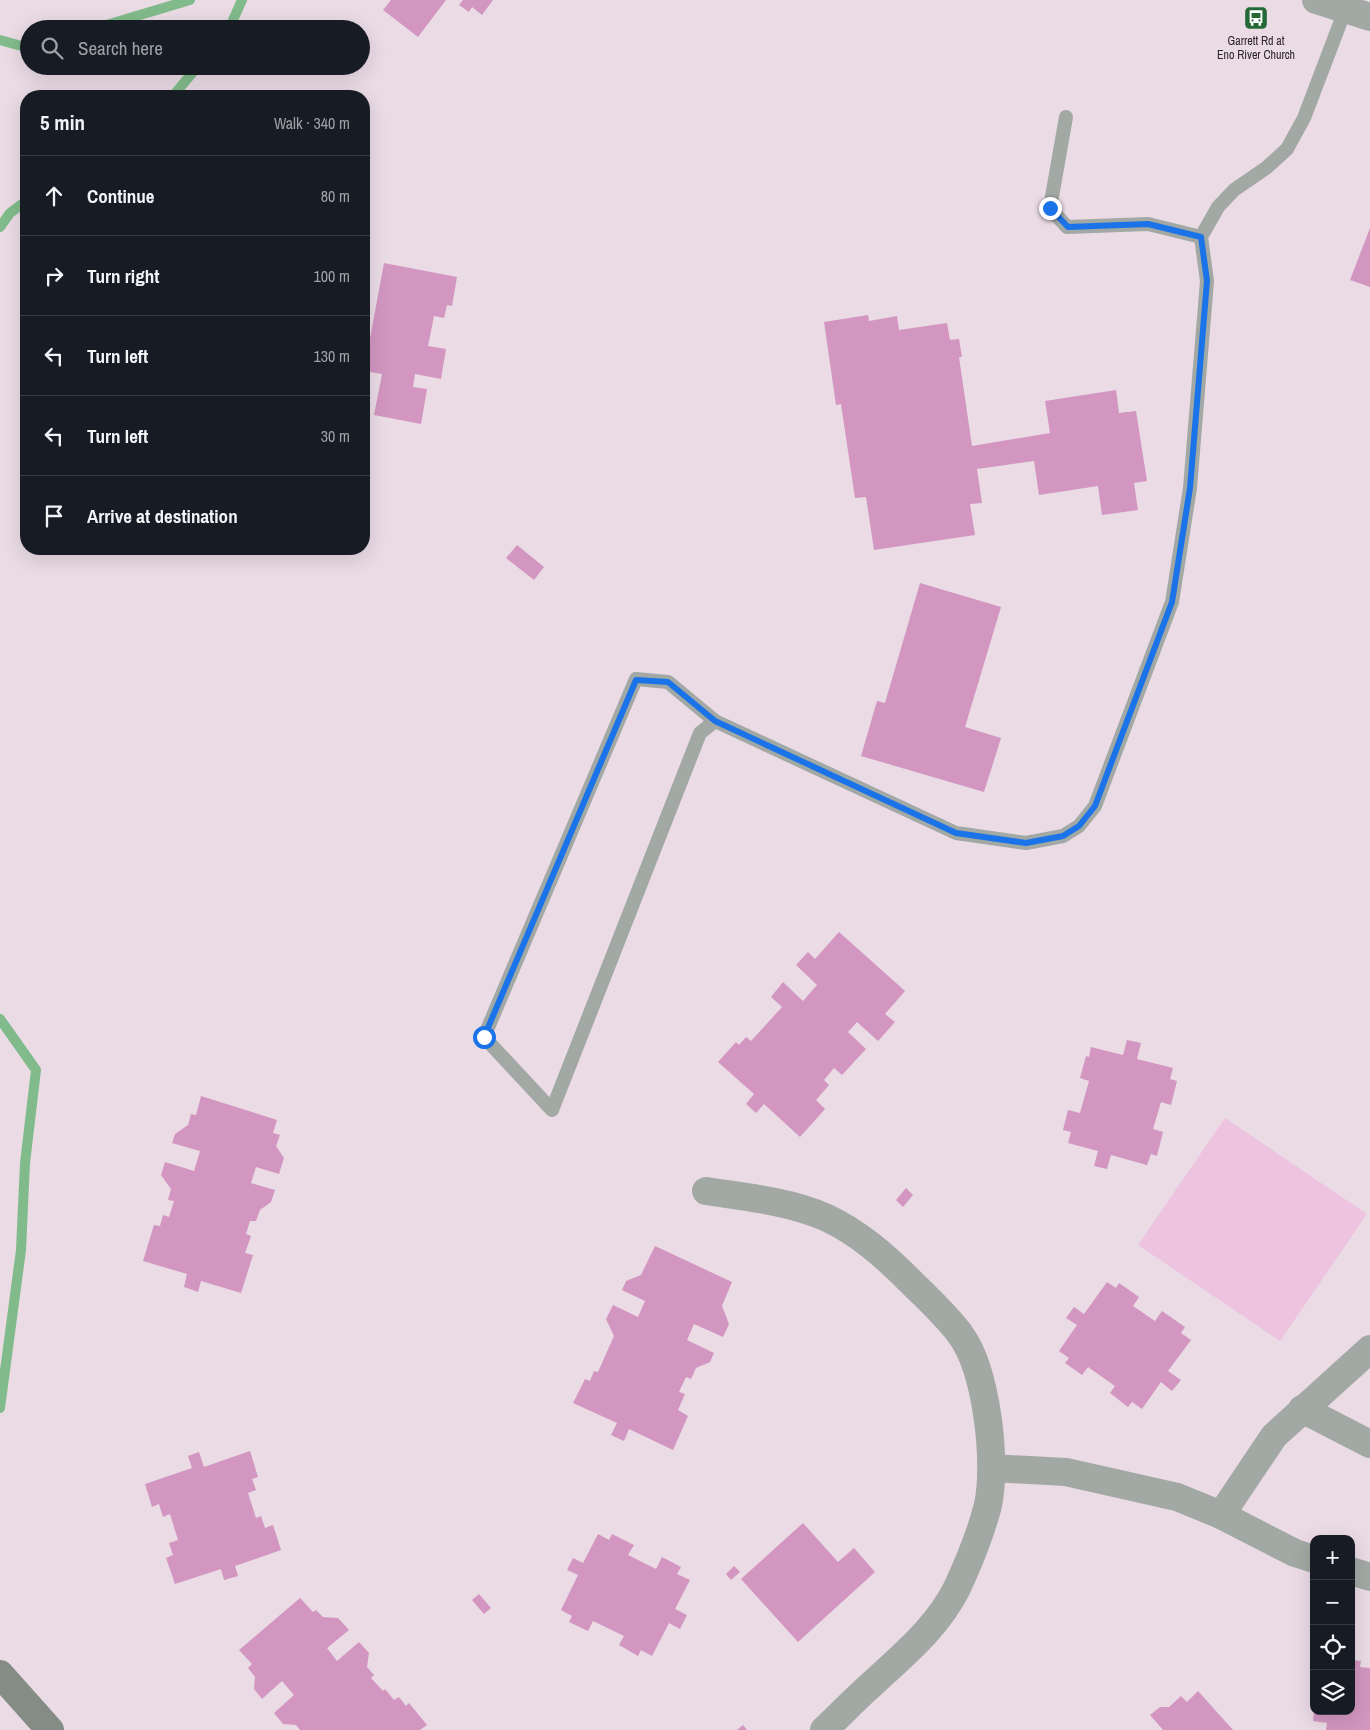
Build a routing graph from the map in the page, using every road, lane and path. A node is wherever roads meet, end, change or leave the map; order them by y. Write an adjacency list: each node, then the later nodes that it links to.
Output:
1 (1316, 0): 2 (street)
2 (1355, 9): 4 (lane)
3 (1066, 117): 4 (lane)
4 (1201, 237): 5 (lane)
5 (715, 721): 5 (lane)
6 (706, 1191): 10 (street)
7 (1370, 1349): 8 (street)
8 (1302, 1409): 9 (street); 11 (street)
9 (1370, 1444)
10 (992, 1468): 11 (street); 17 (street)
11 (1221, 1515): 12 (street)
12 (1310, 1558)
13 (1355, 1572): 14 (street)
14 (1370, 1578)
15 (0, 1674): 16 (main road)
16 (50, 1730)
17 (824, 1730)

